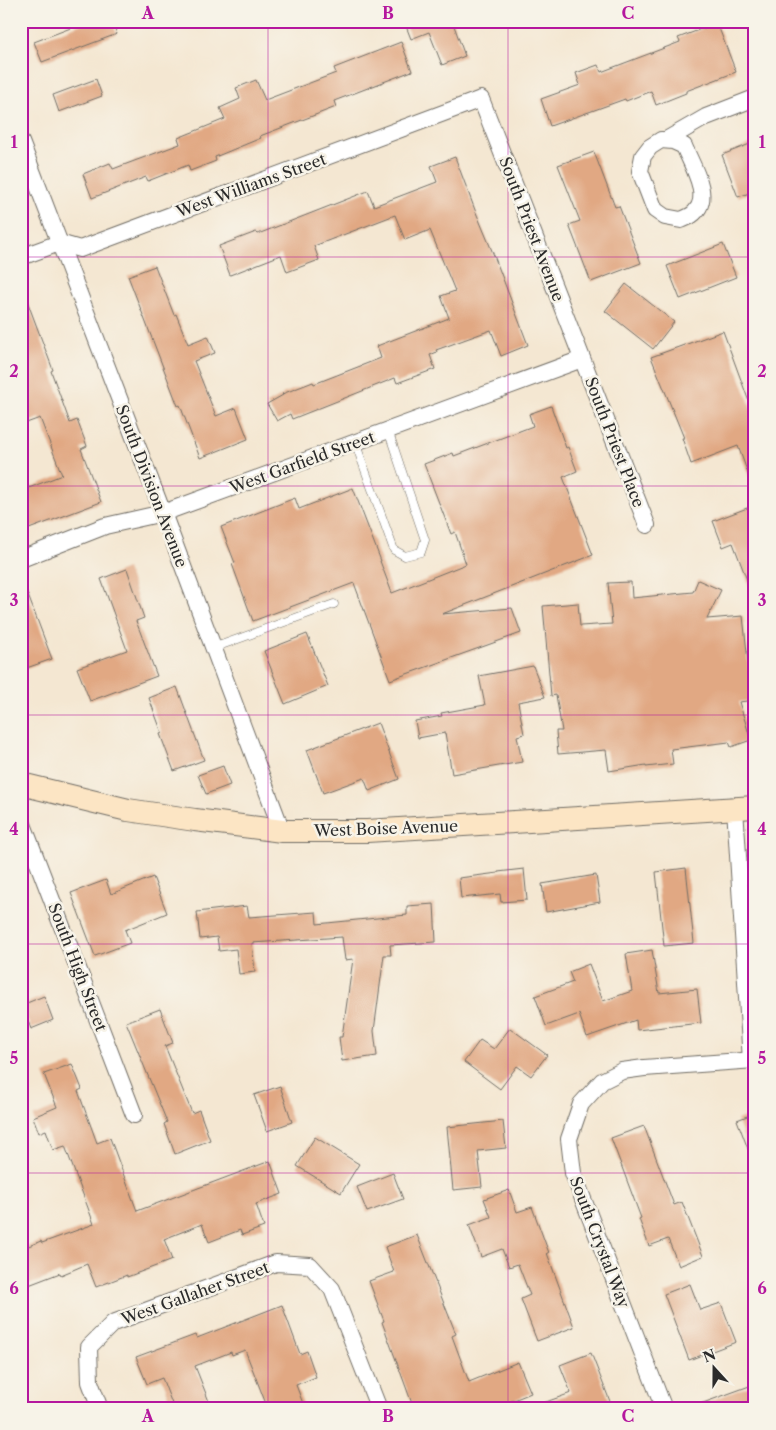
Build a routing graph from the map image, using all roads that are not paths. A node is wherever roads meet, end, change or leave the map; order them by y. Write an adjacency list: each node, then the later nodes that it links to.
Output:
1 (755, 98): 3 (street)
2 (481, 99): 5 (street, West Williams Street); 7 (street, South Priest Avenue)
3 (666, 140): 3 (street)
4 (21, 142): 5 (street, South Division Avenue)
5 (59, 242): 6 (street); 10 (street, South Division Avenue)
6 (21, 257)
7 (582, 359): 8 (street, West Garfield Street); 11 (street, South Priest Place)
8 (388, 430): 9 (street, West Garfield Street); 9 (lane)
9 (356, 442): 10 (street, West Garfield Street)
10 (163, 513): 12 (street, West Garfield Street); 14 (street, South Division Avenue)
11 (647, 525)
12 (21, 559)
13 (334, 604): 14 (lane)
14 (213, 648): 18 (street, South Division Avenue)
15 (21, 784): 18 (street, West Boise Avenue)
16 (745, 807): 18 (street, West Boise Avenue); 19 (street, South Crystal Way)
17 (21, 819): 20 (street, South High Street)
18 (282, 831)
19 (753, 1060): 23 (street, South Crystal Way)
20 (134, 1115)
21 (100, 1409): 22 (street, West Gallaher Street)
22 (379, 1409)
23 (664, 1409)

